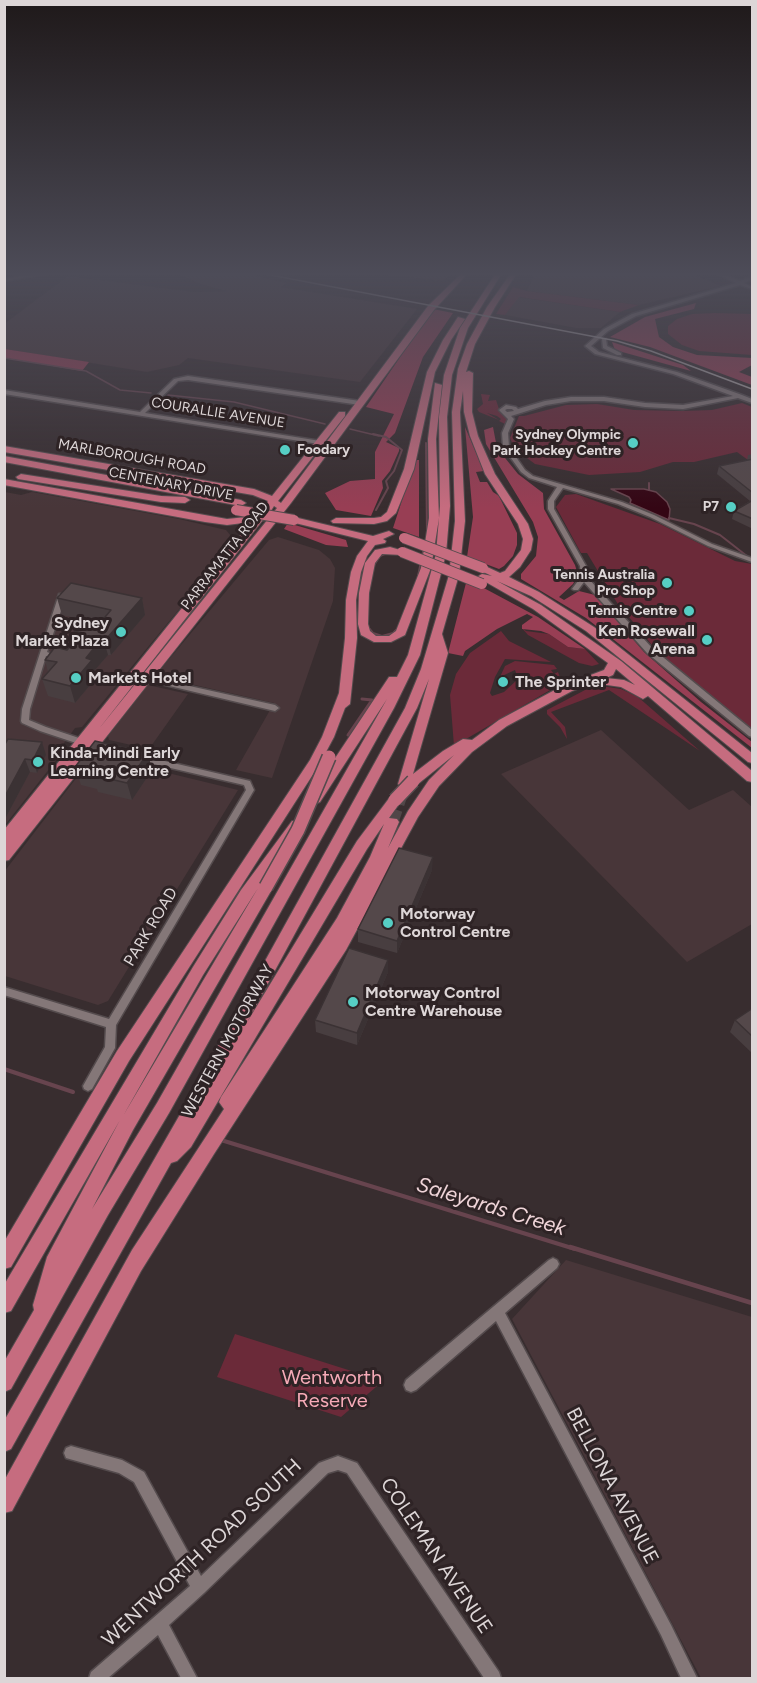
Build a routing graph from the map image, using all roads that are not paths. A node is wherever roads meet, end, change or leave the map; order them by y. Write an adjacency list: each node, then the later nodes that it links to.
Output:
1 (392, 352): 13 (highway, PARRAMATTA ROAD)
2 (396, 352): 13 (highway, PARRAMATTA ROAD)
3 (441, 352): 35 (highway)
4 (448, 352): 41 (highway)
5 (456, 352): 51 (highway, WESTERN MOTORWAY)
6 (469, 352): 49 (highway, WESTERN MOTORWAY)
7 (475, 352): 44 (highway)
8 (594, 352): 11 (street)
9 (613, 352): 11 (street)
10 (4, 392): 15 (street, COURALLIE AVENUE)
11 (742, 394): 12 (street); 14 (street)
12 (753, 398)
13 (355, 402): 15 (street); 17 (highway, PARRAMATTA ROAD); 18 (highway, PARRAMATTA ROAD)
14 (519, 410): 16 (street); 16 (street)
15 (142, 413): 17 (street, COURALLIE AVENUE)
16 (507, 426): 27 (street)
17 (320, 442): 18 (street, COURALLIE AVENUE); 28 (highway, PARRAMATTA ROAD)
18 (332, 444): 31 (highway, PARRAMATTA ROAD)
19 (4, 448): 20 (highway, MARLBOROUGH ROAD)
20 (50, 456): 25 (highway); 26 (highway, MARLBOROUGH ROAD)
21 (4, 459): 25 (highway, CENTENARY DRIVE)
22 (4, 466): 29 (highway, CENTENARY DRIVE)
23 (4, 477): 29 (highway)
24 (4, 482): 32 (highway)
25 (138, 484): 30 (highway, CENTENARY DRIVE)
26 (210, 484): 28 (highway, MARLBOROUGH ROAD); 32 (highway)
27 (561, 486): 42 (street); 45 (street)
28 (276, 496): 31 (highway, MARLBOROUGH ROAD); 34 (highway, PARRAMATTA ROAD)
29 (185, 500): 30 (highway, CENTENARY DRIVE)
30 (239, 507): 33 (highway, CENTENARY DRIVE, bridge)
31 (280, 511): 34 (highway); 55 (highway, PARRAMATTA ROAD)
32 (192, 516): 36 (highway)
33 (296, 517): 35 (highway, CENTENARY DRIVE); 37 (highway, CENTENARY DRIVE)
34 (257, 520): 36 (highway); 39 (highway, PARRAMATTA ROAD)
35 (336, 521): 38 (highway, CENTENARY DRIVE)
36 (227, 522): 39 (highway)
37 (350, 532): 40 (highway, CENTENARY DRIVE); 47 (highway)
38 (389, 534): 40 (highway); 41 (highway, CENTENARY DRIVE)
39 (243, 538): 55 (highway, PARRAMATTA ROAD)
40 (375, 539): 41 (highway, CENTENARY DRIVE); 47 (highway)
41 (403, 546): 43 (highway, bridge); 43 (highway, bridge)
42 (753, 560)
43 (482, 576): 44 (highway); 54 (highway)
44 (502, 576): 53 (highway)
45 (584, 577): 46 (street); 59 (street)
46 (576, 589)
47 (352, 592): 57 (highway)
48 (68, 594): 50 (street)
49 (438, 634): 66 (highway, WESTERN MOTORWAY); 75 (highway, WESTERN MOTORWAY)
50 (43, 653): 52 (street); 60 (street)
51 (414, 655): 73 (highway, WESTERN MOTORWAY); 81 (highway, WESTERN MOTORWAY)
52 (60, 656)
53 (626, 656): 54 (highway); 63 (highway)
54 (614, 662): 56 (highway); 64 (highway)
55 (141, 678): 58 (street); 60 (highway, PARRAMATTA ROAD)
56 (586, 682): 62 (highway); 64 (highway)
57 (344, 695): 72 (highway); 73 (highway, bridge)
58 (275, 708)
59 (753, 734)
60 (93, 745): 68 (highway, PARRAMATTA ROAD); 69 (highway, PARRAMATTA ROAD)
61 (127, 755): 71 (street, PARK ROAD)
62 (452, 757): 66 (highway); 75 (highway)
63 (753, 759)
64 (734, 762): 65 (highway)
65 (753, 778)
66 (409, 783): 75 (highway, bridge)
67 (392, 822): 75 (highway, WESTERN MOTORWAY)
68 (4, 840)
69 (4, 856)
70 (4, 991): 71 (street)
71 (111, 1024): 72 (street, PARK ROAD)
72 (96, 1088): 77 (highway)
73 (131, 1099): 74 (highway)
74 (119, 1121): 79 (highway); 81 (highway)
75 (206, 1121): 76 (highway); 76 (highway)
76 (192, 1144): 84 (highway); 87 (highway)
77 (4, 1260)
78 (554, 1264): 80 (street)
79 (4, 1304)
80 (498, 1313): 83 (street); 93 (street, BELLONA AVENUE)
81 (34, 1330): 82 (highway, WESTERN MOTORWAY)
82 (4, 1382)
83 (411, 1385)
84 (4, 1442)
85 (70, 1453): 88 (street)
86 (338, 1463): 88 (street, WENTWORTH ROAD SOUTH); 92 (street, COLEMAN AVENUE)
87 (4, 1503)
88 (199, 1587): 89 (street, WENTWORTH ROAD SOUTH)
89 (159, 1622): 90 (street, WENTWORTH ROAD SOUTH); 91 (street)
90 (97, 1678)
91 (189, 1678)
92 (493, 1678)
93 (689, 1678)

